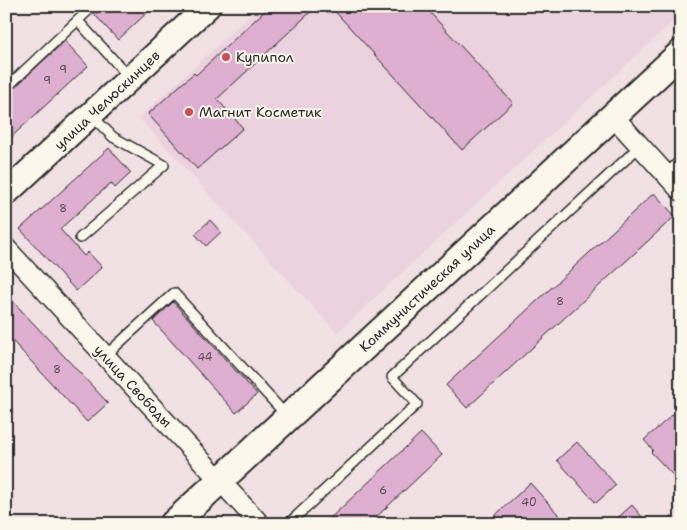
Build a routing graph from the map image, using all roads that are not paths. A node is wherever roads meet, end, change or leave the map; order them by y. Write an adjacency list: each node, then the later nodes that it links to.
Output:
1 (93, 6): 3 (lane)
2 (208, 6): 5 (street, улица Челюскинцев)
3 (78, 21): 5 (lane); 6 (lane)
4 (681, 53): 8 (main road, Коммунистическая улица)
5 (131, 78): 7 (street, улица Челюскинцев)
6 (6, 88)
7 (91, 115): 13 (street, улица Челюскинцев); 14 (lane)
8 (613, 116): 9 (street); 17 (main road, Коммунистическая улица)
9 (640, 146): 11 (street); 21 (lane)
10 (681, 160): 11 (lane)
11 (666, 174): 12 (street)
12 (681, 191)
13 (6, 193)
14 (80, 238)
15 (6, 248): 16 (street, улица Свободы)
16 (105, 356): 17 (lane); 18 (street, улица Свободы)
17 (288, 417): 18 (main road, Коммунистическая улица)
18 (220, 480): 19 (main road, Коммунистическая улица); 20 (street, улица Свободы)
19 (172, 524)
20 (260, 524)
21 (288, 524)

